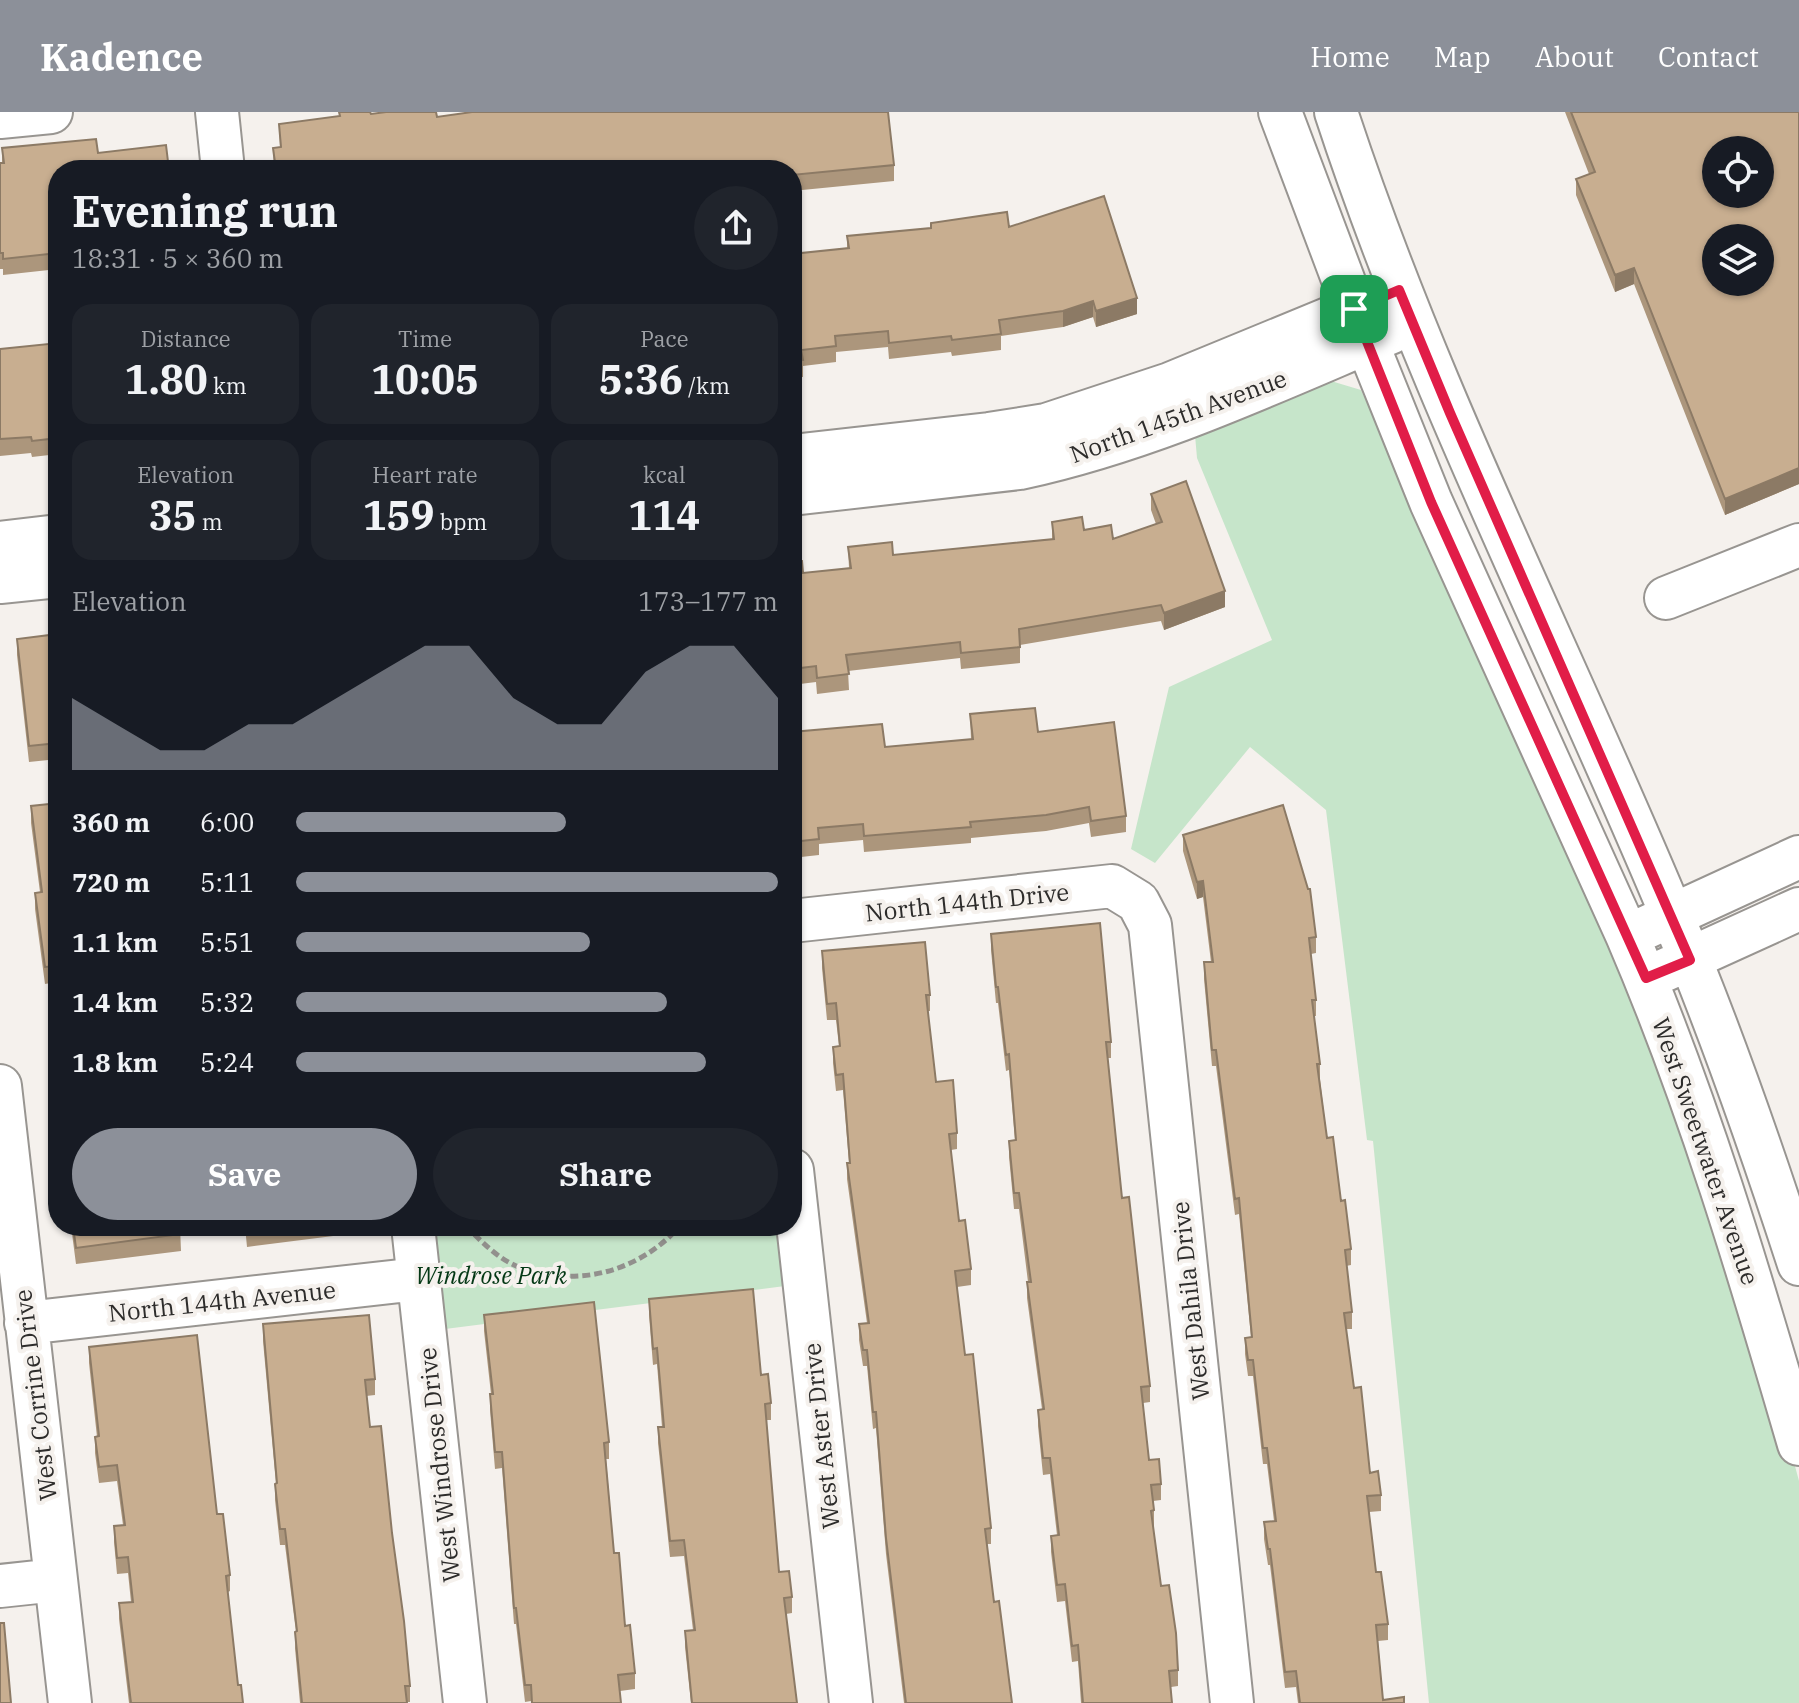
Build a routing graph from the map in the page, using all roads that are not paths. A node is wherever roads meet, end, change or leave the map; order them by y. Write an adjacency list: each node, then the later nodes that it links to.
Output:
1 (51, 112): 5 (street)
2 (217, 112): 6 (street)
3 (1280, 112): 8 (street, West Sweetwater Avenue)
4 (1336, 112): 7 (street, West Sweetwater Avenue)
5 (0, 117)
6 (222, 160)
7 (1406, 307): 8 (street, North 145th Avenue); 20 (street, West Sweetwater Avenue)
8 (1360, 326): 9 (street, North 145th Avenue); 10 (street, North 145th Avenue); 22 (street, West Sweetwater Avenue)
9 (802, 455)
10 (802, 493)
11 (48, 537): 12 (street)
12 (0, 543)
13 (1799, 545): 16 (street)
14 (48, 577): 15 (street)
15 (0, 582)
16 (1666, 598)
17 (1799, 857): 20 (street)
18 (1138, 902): 21 (street, North 144th Drive); 37 (street, West Dahila Drive)
19 (1799, 909): 23 (street)
20 (1673, 916): 22 (street); 23 (street, West Sweetwater Avenue)
21 (802, 920)
22 (1627, 935): 24 (street, West Sweetwater Avenue)
23 (1690, 960): 24 (street); 28 (street, West Sweetwater Avenue)
24 (1646, 978): 31 (street, West Sweetwater Avenue)
25 (0, 1086): 30 (street, West Corrine Drive)
26 (414, 1236): 29 (street, West Windrose Drive)
27 (799, 1236): 36 (street, West Aster Drive)
28 (1799, 1264)
29 (418, 1279): 30 (street, North 144th Avenue); 35 (street, West Windrose Drive)
30 (26, 1323): 32 (street, West Corrine Drive)
31 (1799, 1444)
32 (56, 1580): 33 (street); 34 (street, West Corrine Drive)
33 (0, 1586)
34 (70, 1703)
35 (465, 1703)
36 (851, 1703)
37 (1232, 1703)

